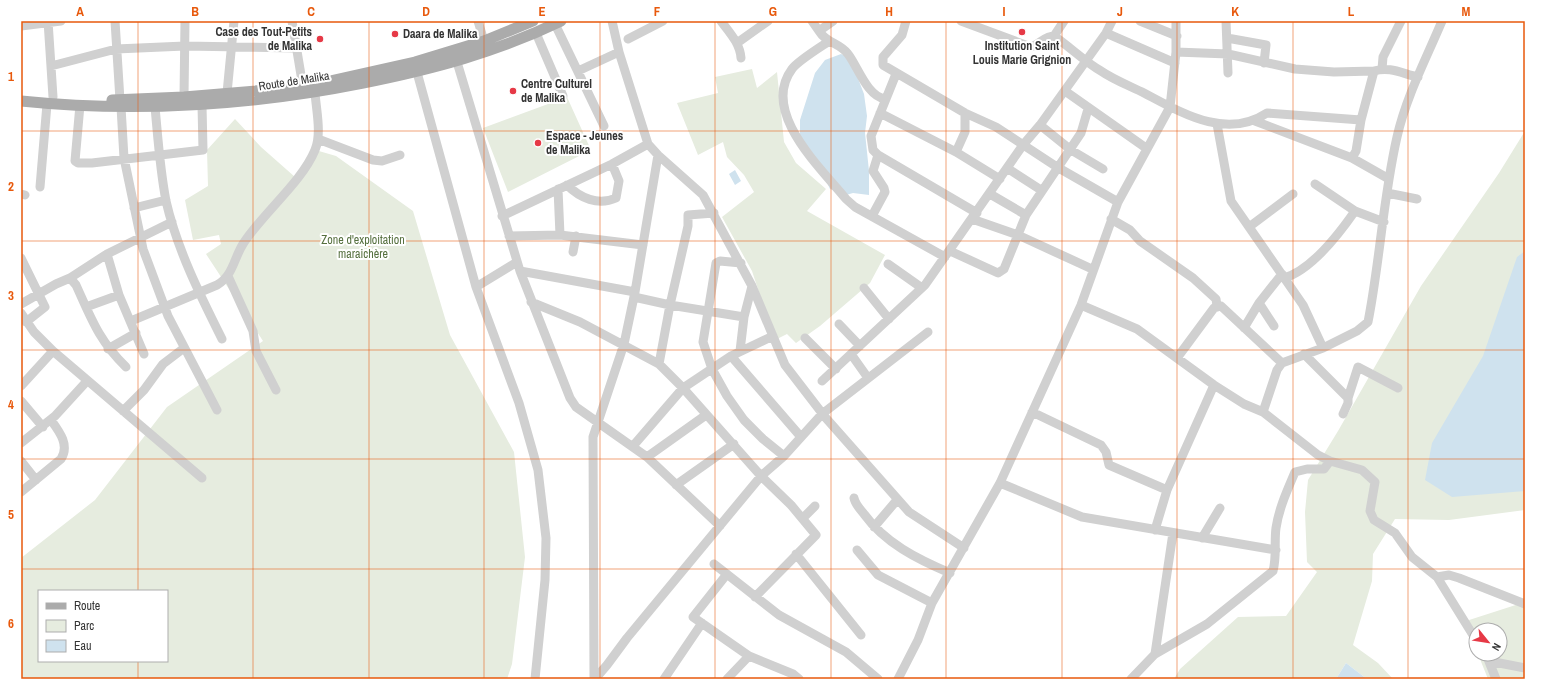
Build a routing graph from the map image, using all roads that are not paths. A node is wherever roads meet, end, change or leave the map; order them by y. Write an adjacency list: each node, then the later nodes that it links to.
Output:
1 (61, 21): 23 (street)
2 (115, 21): 40 (street)
3 (184, 21): 37 (street)
4 (234, 21): 38 (street)
5 (292, 21): 39 (street)
6 (478, 21): 34 (street)
7 (533, 21): 25 (main road, Route de Malika)
8 (612, 21): 41 (street)
9 (663, 21): 33 (street)
10 (721, 21): 36 (street)
11 (768, 21): 36 (street)
12 (812, 21): 27 (street)
13 (833, 21): 27 (street)
14 (906, 21): 54 (street)
15 (961, 21): 30 (street)
16 (1064, 21): 30 (street)
17 (1112, 21): 29 (street)
18 (1140, 21): 31 (street)
19 (1176, 21): 31 (street)
20 (1226, 21): 32 (street)
21 (1401, 21): 51 (street)
22 (1442, 21): 55 (street)
23 (48, 22): 26 (street); 49 (street)
24 (558, 22): 28 (main road, Route de Malika); 52 (street)
25 (520, 24): 34 (main road, Route de Malika)
26 (21, 26)
27 (819, 31): 35 (street)
28 (536, 33): 46 (main road, Route de Malika); 61 (street)
29 (1106, 33): 45 (street); 47 (street)
30 (1054, 36): 45 (street)
31 (1177, 36): 42 (street)
32 (1227, 38): 43 (street); 48 (street)
33 (628, 39)
34 (484, 41): 50 (main road, Route de Malika)
35 (828, 42): 63 (street); 113 (street)
36 (737, 43): 44 (street)
37 (185, 46): 38 (street); 40 (street); 62 (street)
38 (231, 47): 39 (street); 59 (street)
39 (295, 48): 56 (street)
40 (116, 49): 49 (street); 66 (street)
41 (619, 52): 52 (street); 80 (street)
42 (1176, 52): 43 (street); 47 (street)
43 (1228, 54): 48 (street); 53 (street)
44 (741, 58)
45 (1086, 60): 57 (street); 70 (street)
46 (457, 62): 50 (main road, Route de Malika); 112 (street)
47 (1175, 63): 70 (street)
48 (1264, 63): 51 (street)
49 (52, 66): 64 (street)
50 (415, 67): 56 (main road, Route de Malika); 58 (main road, Route de Malika); 138 (street)
51 (1378, 70): 55 (street); 74 (street)
52 (578, 71): 78 (street)
53 (1228, 73)
54 (896, 74): 63 (street); 73 (street)
55 (1418, 77): 96 (street)
56 (303, 87): 59 (main road, Route de Malika)
57 (1065, 91): 71 (street); 76 (street)
58 (315, 92): 68 (main road, Route de Malika); 79 (street)
59 (228, 93): 62 (main road, Route de Malika)
60 (21, 94): 64 (main road, Route de Malika)
61 (563, 96)
62 (184, 97): 66 (main road, Route de Malika)
63 (885, 99): 72 (street)
64 (50, 100): 65 (main road, Route de Malika); 66 (main road, Route de Malika); 67 (main road, Route de Malika); 99 (street)
65 (21, 101)
66 (121, 104): 67 (main road, Route de Malika); 69 (main road, Route de Malika); 89 (street)
67 (80, 105): 89 (street)
68 (202, 105): 69 (main road, Route de Malika); 85 (street)
69 (155, 107): 85 (street)
70 (1170, 107): 77 (street); 82 (street)
71 (1088, 109): 82 (street); 83 (street)
72 (880, 113): 84 (street); 88 (street)
73 (965, 113): 81 (street); 84 (street)
74 (1361, 120): 75 (street); 90 (street)
75 (1255, 121): 77 (street); 90 (street)
76 (1040, 124): 81 (street); 83 (street)
77 (1217, 124): 118 (street)
78 (604, 126)
79 (318, 138): 86 (street); 134 (street)
80 (648, 144): 87 (street); 91 (street)
81 (1023, 145): 92 (street); 93 (street)
82 (1146, 148): 107 (street)
83 (1071, 150): 92 (street); 94 (street)
84 (956, 152): 95 (street)
85 (159, 155): 89 (street); 106 (street)
86 (400, 155)
87 (658, 155): 110 (street); 124 (street)
88 (878, 155): 113 (street); 114 (street)
89 (124, 158): 108 (street)
90 (1352, 158): 96 (street)
91 (612, 164): 98 (street); 98 (street)
92 (1057, 167): 101 (street); 107 (street)
93 (1007, 168): 95 (street); 101 (street)
94 (1103, 169)
95 (1000, 179): 103 (street)
96 (1389, 179): 102 (street)
97 (1315, 184): 109 (street)
98 (567, 185): 100 (street)
99 (40, 187)
100 (558, 189): 112 (street); 119 (street)
101 (1041, 190): 111 (street)
102 (1387, 193): 105 (street); 117 (street)
103 (990, 194): 111 (street); 114 (street)
104 (1293, 194): 118 (street)
105 (1417, 199)
106 (166, 200): 108 (street); 116 (street)
107 (1118, 202): 115 (street)
108 (134, 208): 123 (street)
109 (1355, 211): 117 (street); 135 (street)
110 (714, 213): 130 (street); 148 (street)
111 (1026, 215): 120 (street)
112 (502, 216): 121 (street)
113 (872, 216): 127 (street)
114 (974, 216): 120 (street); 127 (street)
115 (1111, 219): 132 (street); 151 (street)
116 (172, 222): 123 (street); 141 (street)
117 (1384, 222): 170 (street)
118 (1249, 227): 135 (street)
119 (560, 235): 121 (street); 122 (street)
120 (1018, 235): 127 (street); 132 (street)
121 (509, 236): 129 (street)
122 (576, 236): 124 (street); 125 (street)
123 (140, 237): 126 (street); 150 (street)
124 (643, 245): 143 (street)
125 (573, 252)
126 (108, 254): 136 (street); 144 (street)
127 (948, 254): 140 (street)
128 (21, 258): 142 (street)
129 (517, 262): 133 (street); 138 (street)
130 (741, 264): 137 (street); 153 (street)
131 (888, 264): 140 (street)
132 (1092, 269): 149 (street)
133 (520, 271): 143 (street); 145 (street)
134 (228, 276): 141 (street); 190 (street)
135 (1283, 276): 146 (street); 170 (street)
136 (70, 282): 142 (street); 152 (street)
137 (752, 286): 155 (street); 164 (street)
138 (476, 287): 247 (street)
139 (864, 288): 156 (street)
140 (922, 288): 156 (street)
141 (198, 292): 150 (street); 166 (street)
142 (39, 293): 147 (street); 158 (street)
143 (635, 294): 148 (street); 167 (street)
144 (119, 295): 152 (street); 157 (street)
145 (531, 302): 167 (street); 201 (street)
146 (1258, 303): 160 (street); 161 (street)
147 (21, 304)
148 (670, 305): 153 (street); 179 (street)
149 (1080, 305): 177 (street); 195 (street)
150 (164, 306): 157 (street); 169 (street)
151 (1218, 306): 161 (street); 177 (street)
152 (86, 307): 171 (street)
153 (709, 311): 155 (street); 181 (street)
154 (21, 313): 158 (street)
155 (744, 317): 173 (street)
156 (889, 319): 168 (street)
157 (131, 321): 163 (street)
158 (26, 322): 172 (street)
159 (839, 324): 168 (street)
160 (1274, 326)
161 (1244, 328): 178 (street)
162 (928, 332): 183 (street)
163 (136, 333): 171 (street); 174 (street)
164 (772, 336): 173 (street); 197 (street)
165 (805, 338): 182 (street)
166 (222, 339)
167 (624, 344): 179 (street); 201 (street)
168 (860, 346): 175 (street)
169 (184, 348): 193 (street); 194 (street)
170 (1323, 348): 176 (street)
171 (108, 349): 180 (street)
172 (53, 351): 184 (street); 187 (street)
173 (736, 353): 181 (street); 203 (street)
174 (144, 354)
175 (851, 354): 182 (street); 183 (street)
176 (1304, 354): 178 (street); 191 (street)
177 (1177, 358): 186 (street)
178 (1282, 363): 196 (street)
179 (659, 364): 188 (street)
180 (126, 367)
181 (712, 369): 188 (street); 207 (street)
182 (836, 369): 185 (street)
183 (868, 378): 197 (street)
184 (87, 381): 193 (street); 200 (street)
185 (822, 381)
186 (1214, 385): 196 (street); 216 (street)
187 (21, 386)
188 (683, 388): 199 (street); 206 (street)
189 (1398, 388): 191 (street)
190 (276, 390)
191 (1348, 398): 198 (street)
192 (21, 402): 202 (street)
193 (123, 410): 212 (street)
194 (217, 410)
195 (1032, 412): 214 (street); 216 (street)
196 (1263, 412): 210 (street)
197 (822, 414): 203 (street); 219 (street)
198 (1343, 414)
199 (706, 415): 205 (street); 208 (street)
200 (51, 420): 202 (street); 213 (street)
201 (597, 422): 206 (street); 248 (street)
202 (43, 427): 204 (street)
203 (801, 437): 207 (street)
204 (21, 443)
205 (734, 444): 211 (street); 215 (street)
206 (633, 446): 208 (street)
207 (784, 456): 211 (street)
208 (647, 457): 215 (street)
209 (21, 461): 213 (street)
210 (1330, 462): 230 (street); 235 (street)
211 (761, 476): 222 (street); 223 (street)
212 (202, 478)
213 (36, 480): 217 (street)
214 (1000, 483): 225 (street); 228 (street)
215 (676, 485): 223 (street)
216 (1167, 490): 225 (street)
217 (21, 492)
218 (854, 498): 224 (street)
219 (897, 500): 224 (street); 228 (street)
220 (815, 506): 222 (street)
221 (1220, 508): 227 (street)
222 (803, 518): 231 (street)
223 (720, 526): 248 (street)
224 (874, 527): 233 (street)
225 (1155, 530): 226 (street)
226 (1173, 533): 227 (street); 242 (street)
227 (1202, 538): 230 (street)
228 (964, 548): 233 (street)
229 (857, 550): 237 (street)
230 (1276, 550): 242 (street)
231 (796, 554): 236 (street); 241 (street)
232 (714, 564): 234 (street)
233 (950, 573): 237 (street)
234 (727, 574): 236 (street); 239 (street)
235 (1437, 577): 238 (street); 240 (street)
236 (755, 597): 252 (street)
237 (932, 603): 253 (street)
238 (1525, 604)
239 (702, 623): 243 (street); 249 (street)
240 (1468, 627)
241 (861, 635)
242 (1155, 654): 254 (street)
243 (749, 656): 250 (street); 251 (street)
244 (1489, 662): 255 (street)
245 (1502, 662): 246 (street)
246 (1525, 668)
247 (535, 679)
248 (594, 679)
249 (664, 679)
250 (727, 679)
251 (799, 679)
252 (876, 679)
253 (899, 679)
254 (1131, 679)
255 (1496, 679)

